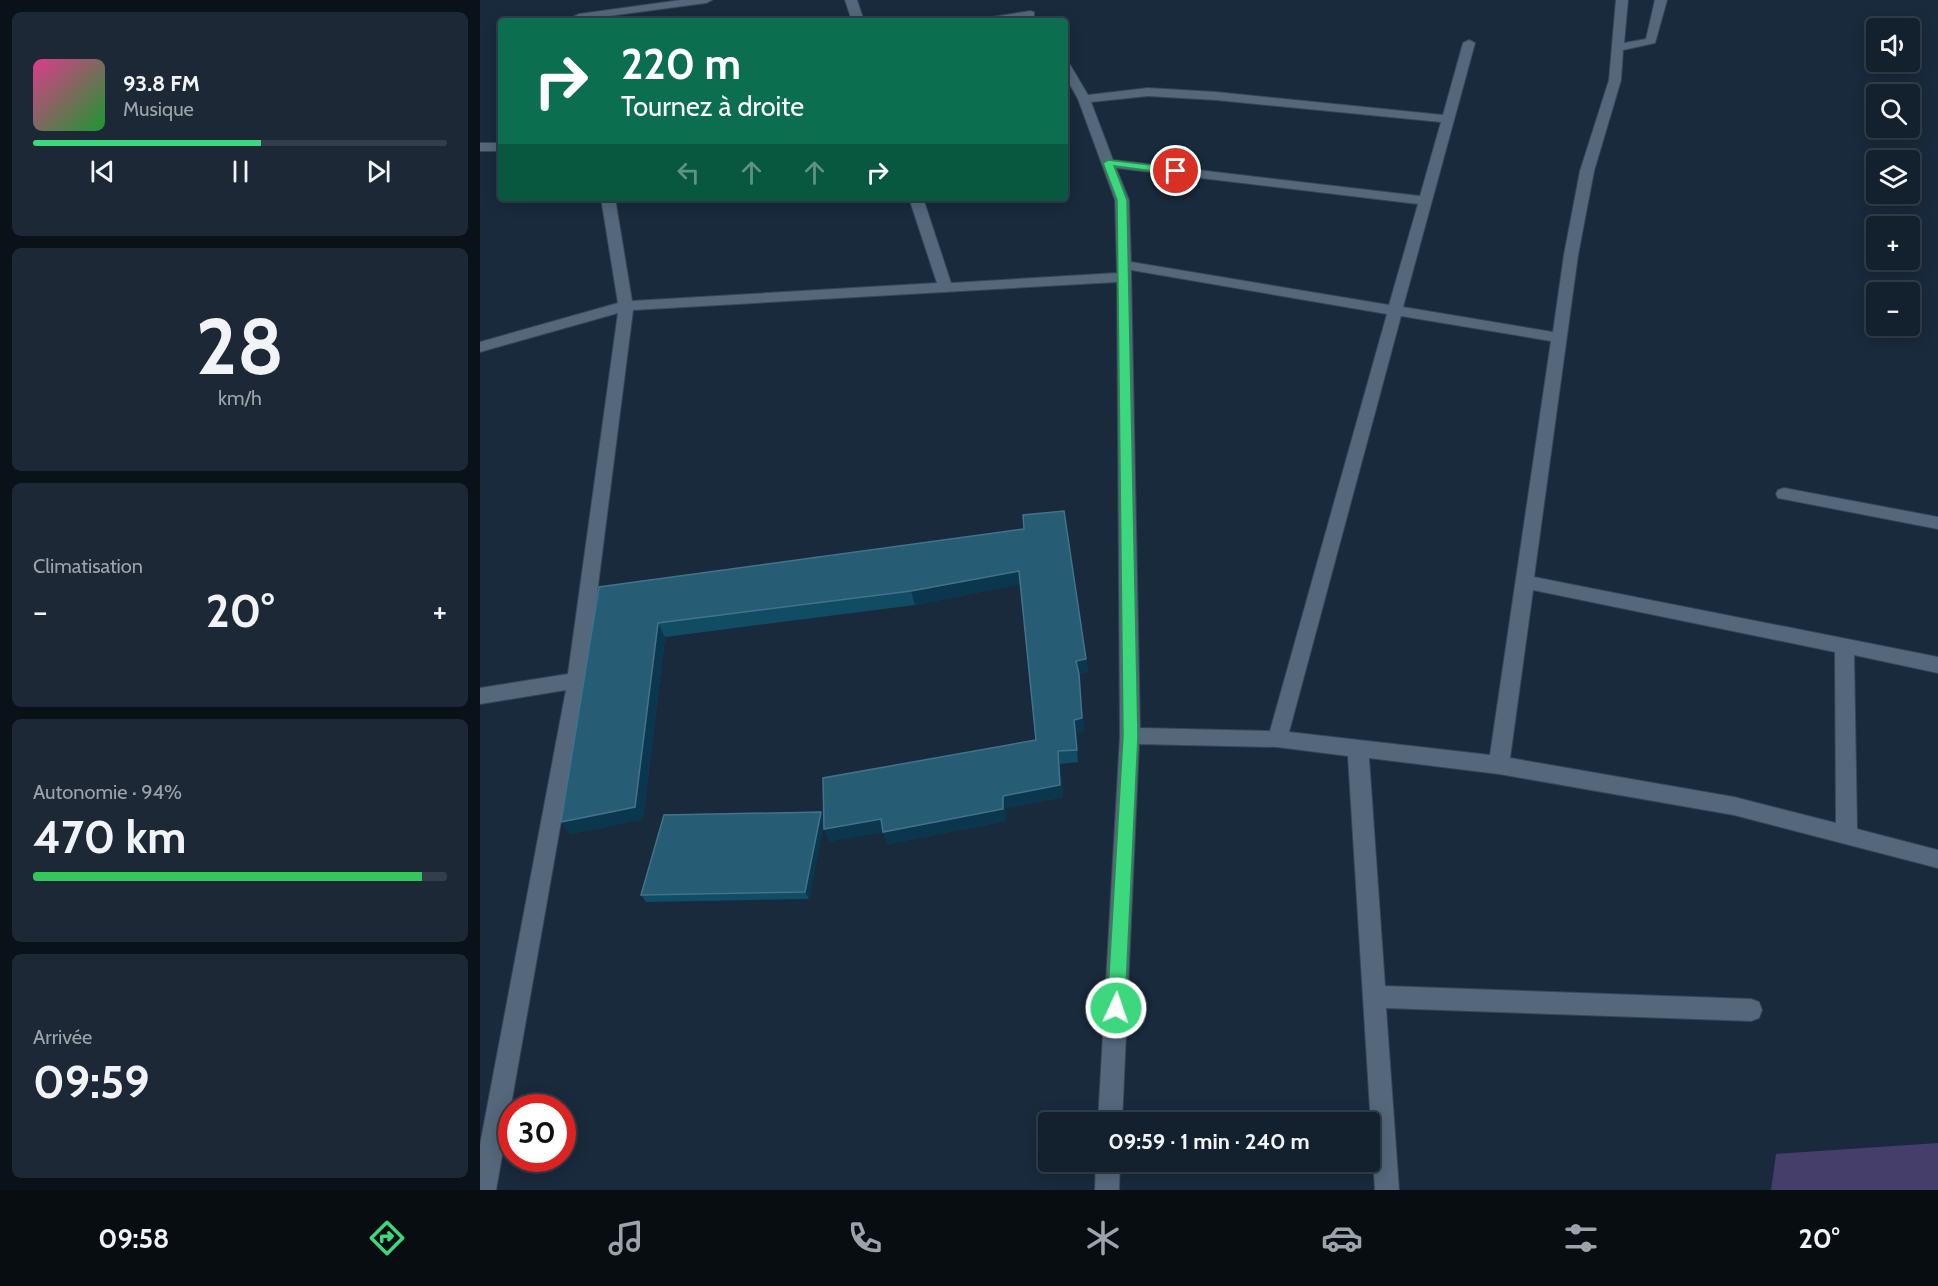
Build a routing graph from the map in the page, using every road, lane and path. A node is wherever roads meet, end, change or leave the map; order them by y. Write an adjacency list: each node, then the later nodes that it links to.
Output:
1 (706, 0): 6 (street)
2 (851, 0): 7 (street)
3 (1024, 0): 8 (street)
4 (1622, 0): 10 (street)
5 (1661, 0): 10 (street)
6 (578, 16)
7 (857, 18)
8 (1031, 18)
9 (1469, 43): 13 (street)
10 (1618, 48): 24 (street)
11 (1068, 75): 12 (street)
12 (1084, 99): 13 (street); 16 (street)
13 (1448, 119): 19 (street)
14 (480, 147): 15 (street)
15 (498, 147)
16 (1108, 163): 19 (street); 20 (street)
17 (608, 201): 22 (street)
18 (917, 201): 21 (street)
19 (1425, 201): 23 (street)
20 (1124, 271): 21 (street); 23 (street); 33 (street)
21 (945, 288): 22 (street)
22 (626, 306): 25 (street); 31 (street)
23 (1395, 310): 24 (street); 34 (street)
24 (1559, 338): 28 (street)
25 (480, 347)
26 (1784, 494): 27 (street)
27 (1938, 522)
28 (1525, 582): 29 (street); 36 (street)
29 (1844, 646): 30 (street); 37 (street)
30 (1938, 665)
31 (577, 680): 32 (street); 43 (street)
32 (480, 696)
33 (1130, 736): 34 (street); 41 (street)
34 (1277, 739): 35 (street)
35 (1358, 749): 36 (street); 39 (street)
36 (1500, 765): 37 (street)
37 (1847, 837): 38 (street)
38 (1938, 859)
39 (1374, 997): 40 (street); 45 (street)
40 (1752, 1010)
41 (1111, 1112)
42 (1108, 1172): 44 (street)
43 (484, 1190)
44 (1107, 1190)
45 (1387, 1190)

